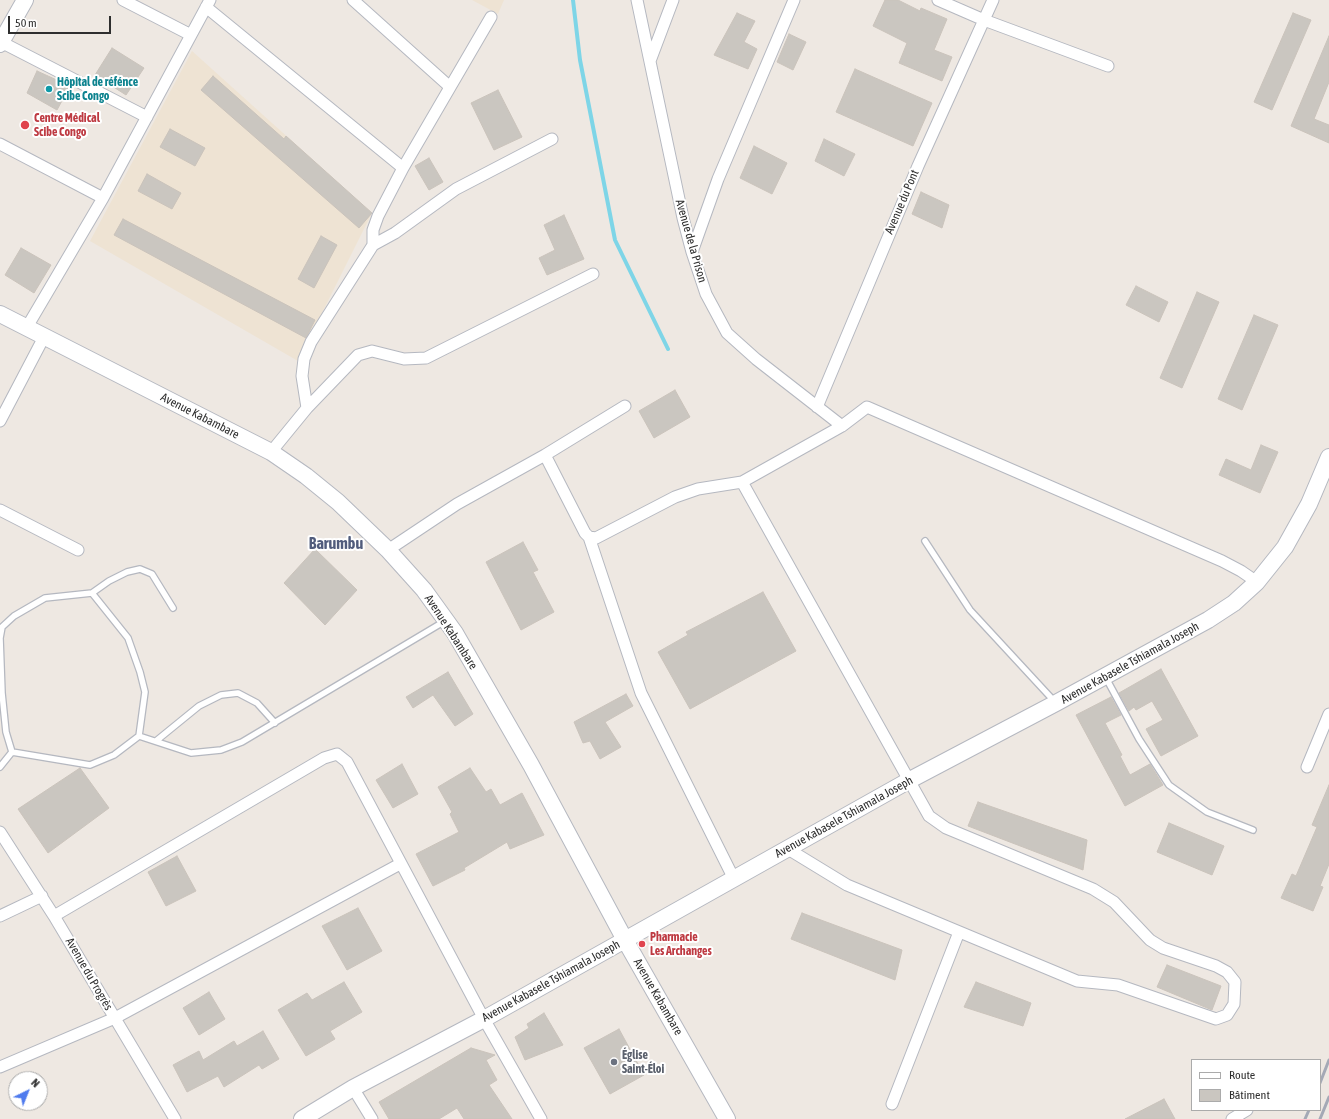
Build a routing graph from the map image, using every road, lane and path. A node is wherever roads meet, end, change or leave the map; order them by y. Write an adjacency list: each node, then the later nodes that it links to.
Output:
1 (25, 0): 13 (main road)
2 (123, 0): 12 (street)
3 (352, 0): 16 (street)
4 (637, 0): 14 (street, Avenue de la Prison)
5 (673, 0): 14 (street)
6 (794, 0): 23 (street)
7 (938, 0): 11 (street)
8 (993, 0): 11 (street, Avenue du Pont)
9 (208, 4): 12 (street); 20 (street)
10 (491, 17): 16 (street)
11 (984, 20): 15 (street); 29 (street, Avenue du Pont)
12 (191, 35): 17 (street)
13 (1, 43): 17 (street)
14 (650, 61): 23 (street, Avenue de la Prison)
15 (1108, 66)
16 (450, 87): 20 (street)
17 (147, 117): 21 (street)
18 (552, 139): 22 (street)
19 (0, 144): 21 (street)
20 (404, 168): 22 (street)
21 (103, 198): 26 (street)
22 (373, 245): 30 (street)
23 (692, 252): 29 (street, Avenue de la Prison)
24 (593, 274): 30 (street)
25 (0, 314): 26 (main road, Avenue Kabambare)
26 (27, 327): 27 (main road, Avenue Kabambare)
27 (44, 337): 31 (street); 33 (main road, Avenue Kabambare)
28 (626, 406): 34 (street)
29 (817, 407): 32 (street, Avenue de la Prison)
30 (306, 408): 33 (street)
31 (0, 421)
32 (842, 426): 36 (street); 42 (street)
33 (272, 452): 41 (main road, Avenue Kabambare)
34 (545, 455): 38 (street); 41 (street)
35 (1329, 458): 42 (main road, Avenue Kabasele Tshiamala Joseph)
36 (742, 482): 38 (street); 55 (street)
37 (0, 510): 40 (street)
38 (589, 537): 60 (street)
39 (925, 541): 47 (lane)
40 (78, 550)
41 (388, 550): 45 (main road, Avenue Kabambare)
42 (1257, 582): 46 (main road, Avenue Kabasele Tshiamala Joseph)
43 (92, 593): 44 (lane); 50 (lane); 52 (lane)
44 (173, 608)
45 (446, 621): 49 (lane); 65 (main road, Avenue Kabambare)
46 (1105, 676): 47 (main road, Avenue Kabasele Tshiamala Joseph); 56 (lane)
47 (1056, 703): 55 (main road, Avenue Kabasele Tshiamala Joseph)
48 (1329, 714): 54 (street)
49 (274, 723): 51 (lane); 51 (lane)
50 (139, 736): 51 (lane); 52 (lane)
51 (156, 741)
52 (12, 752): 53 (lane)
53 (0, 767)
54 (1307, 767)
55 (908, 780): 58 (main road, Avenue Kabasele Tshiamala Joseph); 64 (street)
56 (1253, 830)
57 (0, 832): 61 (street, Avenue du Progrès)
58 (788, 849): 60 (main road, Avenue Kabasele Tshiamala Joseph); 64 (street)
59 (400, 864): 63 (street); 66 (street); 67 (street)
60 (734, 879): 65 (main road, Avenue Kabasele Tshiamala Joseph)
61 (42, 896): 62 (street); 63 (street, Avenue du Progrès)
62 (0, 916)
63 (54, 916): 66 (street, Avenue du Progrès)
64 (959, 932): 70 (street)
65 (625, 940): 67 (main road, Avenue Kabasele Tshiamala Joseph); 76 (main road, Avenue Kabambare)
66 (115, 1018): 68 (street); 72 (street, Avenue du Progrès)
67 (484, 1019): 69 (main road, Avenue Kabasele Tshiamala Joseph); 75 (street)
68 (0, 1067)
69 (353, 1088): 73 (main road, Avenue Kabasele Tshiamala Joseph); 74 (street)
70 (892, 1104)
71 (1245, 1111): 77 (street)
72 (175, 1119)
73 (302, 1119)
74 (372, 1119)
75 (541, 1119)
76 (728, 1119)
77 (1232, 1119)

